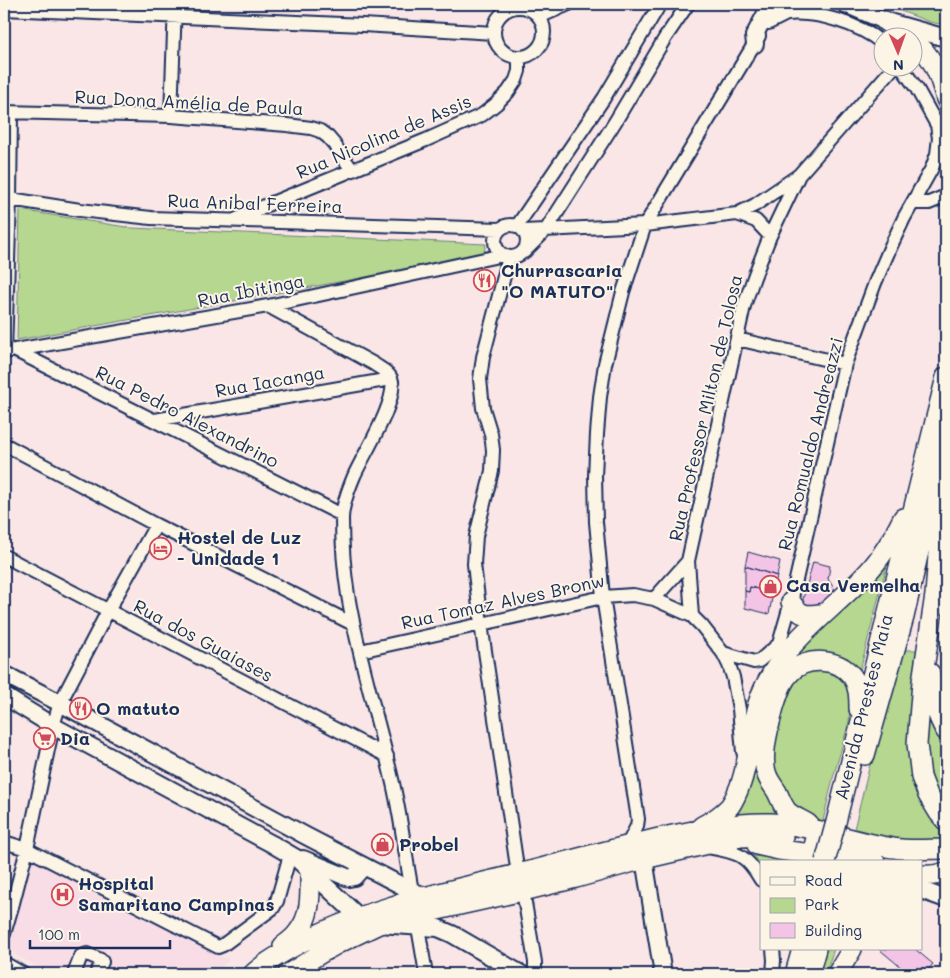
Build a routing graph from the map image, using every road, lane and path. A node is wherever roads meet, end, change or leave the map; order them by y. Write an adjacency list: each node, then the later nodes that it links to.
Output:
1 (175, 4): 9 (street)
2 (569, 4): 10 (street)
3 (660, 4): 35 (street)
4 (688, 4): 36 (street)
5 (802, 4): 8 (main road)
6 (845, 4): 11 (main road)
7 (4, 10): 9 (street)
8 (775, 11): 14 (street); 16 (main road)
9 (175, 17): 13 (street); 23 (street)
10 (539, 17): 13 (street); 18 (street)
11 (885, 21): 12 (highway); 15 (main road)
12 (896, 28)
13 (494, 33): 18 (street)
14 (872, 35)
15 (946, 38)
16 (754, 44): 33 (street)
17 (922, 47): 21 (highway)
18 (519, 57): 24 (street, Rua Nicolina de Assis)
19 (884, 78): 25 (street, Rua Professor Milton de Tolosa)
20 (910, 78): 28 (street, Rua Romualdo Andreazzi)
21 (946, 99)
22 (8, 113): 23 (street, Rua Dona Amélia de Paula); 27 (street)
23 (171, 116): 24 (street, Rua Dona Amélia de Paula)
24 (352, 170): 29 (street, Rua Nicolina de Assis)
25 (799, 175): 30 (street, Rua Anibal Ferreira); 37 (street, Rua Professor Milton de Tolosa)
26 (946, 196): 28 (street)
27 (7, 198): 31 (street, Rua Anibal Ferreira); 40 (street)
28 (912, 203): 44 (street, Rua Romualdo Andreazzi)
29 (267, 205): 31 (street, Rua Nicolina de Assis); 32 (street)
30 (737, 214): 33 (street, Rua Anibal Ferreira); 37 (street)
31 (233, 221): 32 (street, Rua Anibal Ferreira)
32 (271, 222): 34 (street, Rua Anibal Ferreira)
33 (645, 225): 36 (street, Rua Anibal Ferreira); 58 (street)
34 (500, 229): 35 (street, Rua Anibal Ferreira); 39 (street)
35 (521, 229): 36 (street, Rua Anibal Ferreira); 38 (street)
36 (546, 230): 38 (street)
37 (770, 236): 42 (street, Rua Professor Milton de Tolosa)
38 (524, 252): 39 (street)
39 (506, 256): 41 (street, Rua Ibitinga); 65 (street)
40 (6, 263): 43 (street)
41 (268, 306): 43 (street, Rua Ibitinga); 46 (street)
42 (737, 338): 44 (street); 55 (street, Rua Professor Milton de Tolosa)
43 (8, 352): 47 (street, Rua Pedro Alexandrino)
44 (846, 364): 60 (street, Rua Romualdo Andreazzi)
45 (946, 377): 50 (highway, Avenida Prestes Maia)
46 (392, 379): 47 (street, Rua Iacanga); 52 (street)
47 (155, 420): 52 (street, Rua Pedro Alexandrino)
48 (4, 444): 53 (street)
49 (946, 446): 79 (highway, Avenida Prestes Maia)
50 (924, 466): 62 (highway); 72 (highway, Avenida Prestes Maia)
51 (946, 481): 57 (highway)
52 (342, 515): 64 (street)
53 (156, 525): 61 (street); 64 (street)
54 (4, 556): 61 (street, Rua dos Guaiases)
55 (688, 561): 59 (street, Rua Professor Milton de Tolosa); 63 (street, Rua Professor Milton de Tolosa)
56 (946, 564): 57 (highway)
57 (935, 595): 66 (highway)
58 (603, 597): 59 (street, Rua Tomaz Alves Bronw); 65 (street, Rua Tomaz Alves Bronw); 84 (street)
59 (654, 599): 63 (street, Rua Tomaz Alves Bronw)
60 (791, 602): 62 (highway); 68 (street, Rua Romualdo Andreazzi)
61 (108, 611): 71 (street); 75 (street, Rua dos Guaiases)
62 (824, 614): 76 (highway)
63 (692, 616): 68 (street, Rua Tomaz Alves Bronw)
64 (353, 624): 67 (street)
65 (481, 624): 67 (street, Rua Tomaz Alves Bronw); 98 (street)
66 (927, 644): 74 (highway); 77 (highway)
67 (360, 651): 75 (street)
68 (723, 653): 76 (street, Rua Tomaz Alves Bronw)
69 (4, 674): 71 (main road)
70 (4, 696): 73 (main road)
71 (60, 703): 73 (street); 78 (main road)
72 (859, 724): 79 (highway, Avenida Prestes Maia); 79 (highway)
73 (53, 726): 83 (main road); 85 (street)
74 (946, 731)
75 (387, 756): 100 (street)
76 (746, 770): 80 (highway)
77 (946, 821)
78 (282, 823): 83 (main road); 93 (main road)
79 (835, 826): 80 (highway); 86 (highway); 89 (highway, Avenida Prestes Maia, bridge); 91 (highway, Avenida Prestes Maia)
80 (697, 838): 81 (highway); 84 (highway); 88 (highway); 97 (street)
81 (721, 841): 90 (highway); 92 (highway)
82 (4, 842): 85 (street)
83 (272, 844): 87 (main road)
84 (627, 846): 98 (highway)
85 (27, 849): 87 (street); 105 (street)
86 (946, 849)
87 (293, 856): 93 (main road); 94 (main road)
88 (644, 859): 98 (highway); 119 (main road)
89 (826, 860)
90 (830, 860)
91 (837, 860)
92 (869, 860)
93 (364, 866): 100 (main road)
94 (310, 871): 102 (main road); 111 (highway)
95 (946, 872): 96 (highway)
96 (922, 874)
97 (760, 878)
98 (520, 883): 100 (highway); 103 (highway); 118 (street)
99 (922, 890): 101 (main road)
100 (420, 894): 102 (highway)
101 (946, 899)
102 (359, 916): 103 (main road); 111 (highway)
103 (379, 924): 104 (main road); 115 (highway)
104 (418, 927): 116 (street); 117 (main road)
105 (4, 934)
106 (774, 950): 120 (street)
107 (815, 950): 110 (highway)
108 (851, 950): 121 (highway)
109 (4, 963): 112 (street)
110 (799, 967)
111 (256, 971)
112 (23, 974)
113 (74, 974): 114 (street)
114 (96, 974)
115 (288, 974)
116 (426, 974)
117 (521, 974)
118 (535, 974)
119 (663, 974)
120 (773, 974)
121 (837, 974)

